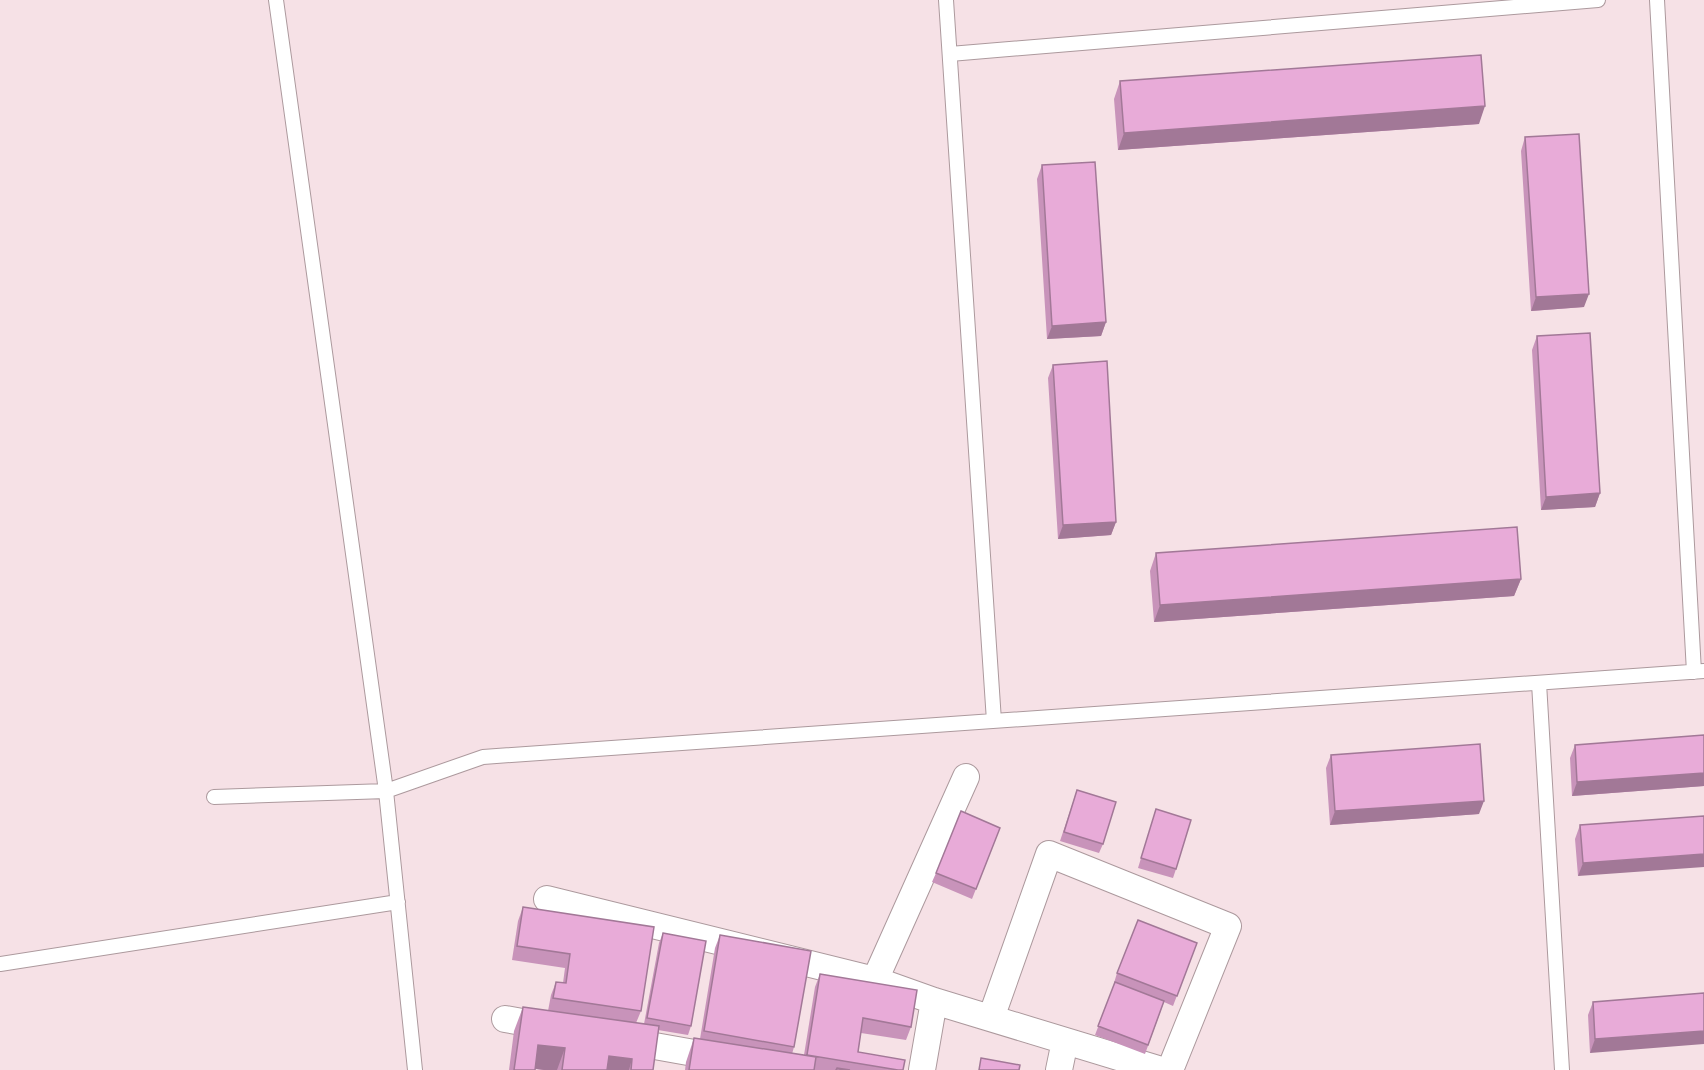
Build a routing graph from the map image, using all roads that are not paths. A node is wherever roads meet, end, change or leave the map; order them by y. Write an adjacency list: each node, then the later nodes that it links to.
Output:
1 (276, 0): 10 (lane)
2 (946, 0): 5 (lane)
3 (1598, 0): 5 (lane)
4 (1657, 0): 6 (lane)
5 (950, 54): 8 (lane)
6 (1699, 671): 7 (lane)
7 (1539, 683): 8 (lane); 27 (lane)
8 (994, 721): 10 (lane)
9 (966, 777): 15 (street)
10 (386, 791): 11 (lane); 13 (lane)
11 (214, 797)
12 (547, 899): 15 (street)
13 (398, 902): 14 (lane); 21 (lane)
14 (0, 964)
15 (876, 980): 16 (street)
16 (934, 1001): 17 (street); 23 (street)
17 (991, 1018): 19 (street); 26 (street)
18 (505, 1019): 20 (street)
19 (1065, 1041): 24 (street); 25 (street)
20 (667, 1059): 22 (street)
21 (415, 1070)
22 (789, 1070)
23 (922, 1070)
24 (1059, 1070)
25 (1161, 1070)
26 (1170, 1070)
27 (1562, 1070)

